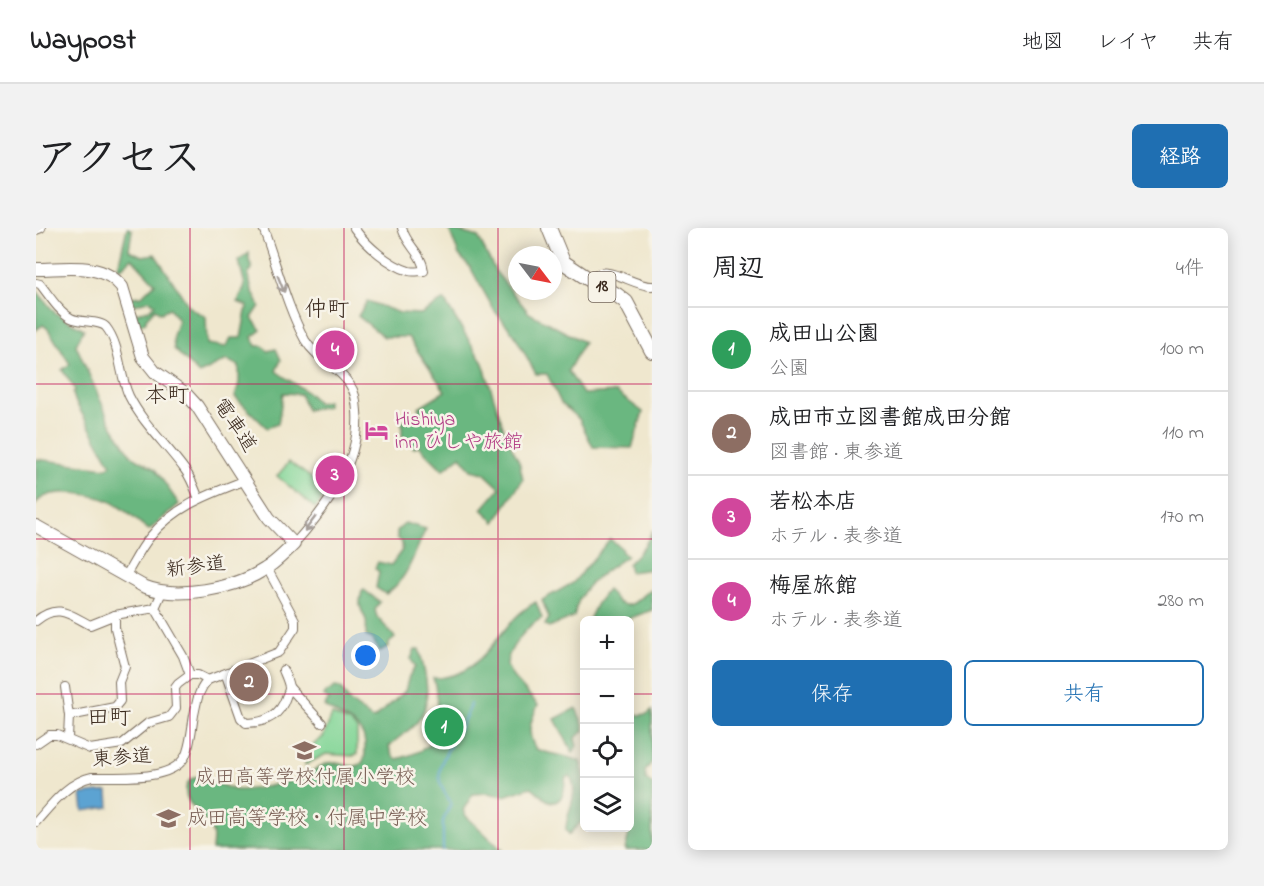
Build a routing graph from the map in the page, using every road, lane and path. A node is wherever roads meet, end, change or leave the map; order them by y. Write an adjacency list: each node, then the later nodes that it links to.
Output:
1 (41, 228): 6 (street)
2 (263, 228): 15 (street, one-way to 15)
3 (354, 228): 4 (street)
4 (402, 228)
5 (549, 228): 8 (main road, 18)
6 (36, 230)
7 (36, 269): 12 (street, 電車道)
8 (590, 280): 10 (street); 11 (main road, 18)
9 (36, 283): 13 (street)
10 (652, 286)
11 (652, 351)
12 (246, 480): 13 (street); 15 (street, 電車道)
13 (199, 498): 17 (street)
14 (36, 526): 17 (street, 新参道)
15 (294, 544): 16 (street, 新参道)
16 (267, 568): 18 (street, 新参道); 23 (street)
17 (125, 577): 18 (street, 新参道)
18 (162, 592): 19 (street)
19 (155, 608): 20 (street); 24 (street)
20 (115, 615): 21 (street); 28 (street)
21 (36, 621)
22 (283, 670): 27 (street)
23 (228, 673): 25 (street); 27 (street)
24 (190, 675): 25 (street); 30 (street)
25 (208, 680): 32 (street, 東参道)
26 (65, 687): 28 (street)
27 (289, 687): 29 (street)
28 (69, 717): 30 (street)
29 (322, 723)
30 (68, 738): 31 (street)
31 (37, 741)
32 (36, 822)

